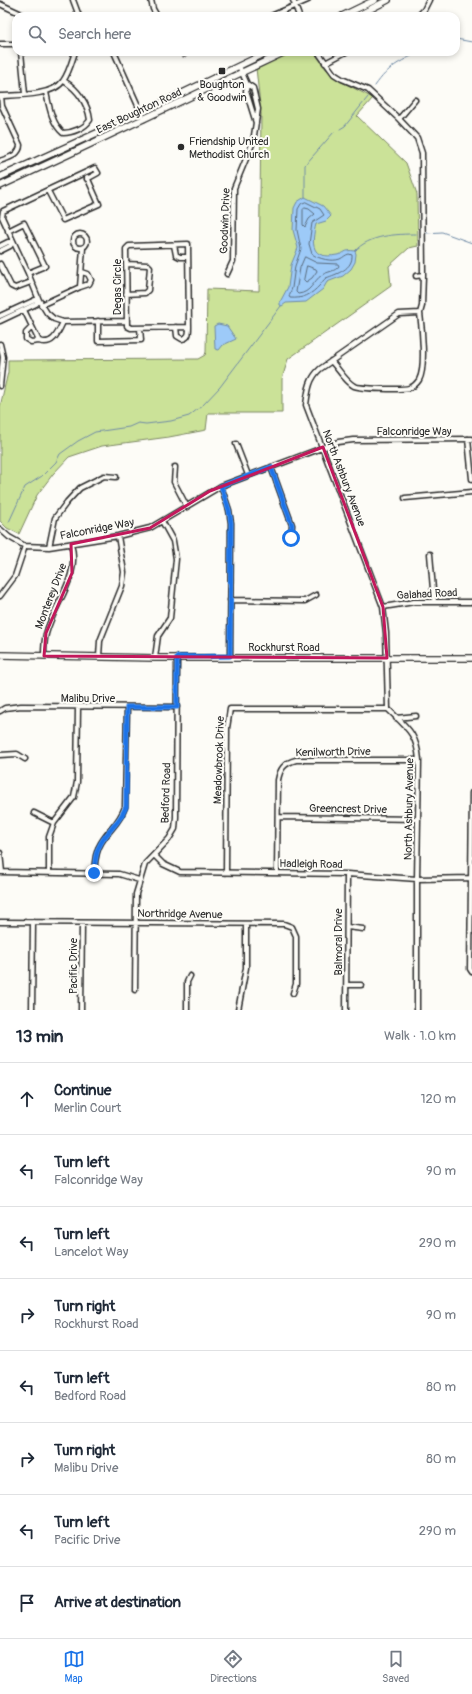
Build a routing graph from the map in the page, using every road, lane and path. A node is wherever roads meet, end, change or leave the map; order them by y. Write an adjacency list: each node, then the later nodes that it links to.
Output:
1 (74, 0): 11 (street)
2 (151, 0): 12 (street)
3 (293, 0): 9 (street)
4 (308, 0): 9 (street)
5 (375, 0): 15 (main road)
6 (388, 0): 16 (main road)
7 (429, 0): 17 (street)
8 (0, 4): 10 (street)
9 (295, 6): 13 (street); 14 (street)
10 (17, 12)
11 (78, 12)
12 (155, 12)
13 (281, 12)
14 (297, 12)
15 (350, 12)
16 (365, 12)
17 (422, 12)
18 (0, 44): 19 (street)
19 (12, 44)
20 (21, 56): 33 (street)
21 (73, 56): 30 (street)
22 (116, 56): 36 (street)
23 (260, 56): 28 (main road, East Boughton Road)
24 (277, 56): 29 (main road, East Boughton Road)
25 (321, 56): 27 (street)
26 (338, 56): 27 (street)
27 (325, 62): 38 (street)
28 (239, 66): 29 (street, Goodwin Drive); 36 (main road, East Boughton Road)
29 (242, 73): 31 (street, Goodwin Drive); 37 (main road, East Boughton Road)
30 (64, 81): 32 (street); 32 (street)
31 (247, 84): 39 (street, Goodwin Drive); 39 (street, Goodwin Drive)
32 (46, 92): 33 (street)
33 (25, 94): 34 (street)
34 (0, 96): 40 (street)
35 (415, 100): 38 (street)
36 (142, 113): 37 (street); 42 (main road, East Boughton Road)
37 (144, 119): 44 (main road, East Boughton Road)
38 (399, 119): 58 (street)
39 (256, 123): 57 (street, Goodwin Drive)
40 (0, 161)
41 (85, 173): 43 (street); 43 (street); 45 (street)
42 (0, 177)
43 (87, 179): 45 (street)
44 (0, 186)
45 (48, 191): 46 (street)
46 (8, 231): 47 (street); 56 (street)
47 (13, 242): 49 (street); 51 (street); 56 (street)
48 (174, 245): 52 (street); 52 (street, Degas Circle); 54 (street, Degas Circle)
49 (0, 246)
50 (83, 248): 55 (street)
51 (0, 251)
52 (188, 257): 73 (street, Degas Circle)
53 (0, 264): 60 (street)
54 (126, 264): 62 (street, Degas Circle); 62 (street)
55 (82, 272): 61 (street); 61 (street)
56 (28, 273): 60 (street)
57 (227, 274)
58 (424, 275): 59 (street); 66 (street)
59 (416, 276)
60 (31, 282): 63 (street)
61 (80, 287): 64 (street)
62 (126, 294): 68 (street, Degas Circle)
63 (39, 300): 64 (street); 65 (street); 67 (street)
64 (41, 305): 71 (street)
65 (24, 310): 69 (street); 72 (street)
66 (420, 313): 78 (street, North Ashbury Avenue); 78 (street)
67 (0, 316)
68 (126, 320): 70 (street); 74 (street, Degas Circle)
69 (0, 321)
70 (98, 321): 71 (street); 74 (street)
71 (63, 322): 76 (street)
72 (32, 327): 76 (street); 76 (street)
73 (189, 327): 75 (street, Degas Circle); 75 (street)
74 (140, 328): 75 (street, Degas Circle)
75 (176, 328)
76 (39, 341)
77 (0, 344): 79 (street)
78 (331, 361): 83 (street, North Ashbury Avenue)
79 (1, 369): 80 (street)
80 (0, 386)
81 (470, 439): 83 (street, Falconridge Way); 88 (street)
82 (236, 444): 86 (street)
83 (323, 447): 85 (street, Falconridge Way); 106 (street, North Ashbury Avenue)
84 (175, 467): 92 (street)
85 (271, 467): 86 (street, Falconridge Way); 96 (street)
86 (248, 475): 89 (street, Falconridge Way)
87 (116, 478): 99 (street)
88 (472, 479)
89 (221, 486): 92 (street, Falconridge Way); 103 (street)
90 (472, 492): 91 (street)
91 (405, 498)
92 (187, 506): 93 (street, Falconridge Way)
93 (162, 521): 95 (street, Falconridge Way); 112 (street)
94 (0, 529): 98 (street, Falconridge Way)
95 (118, 536): 97 (street, Falconridge Way); 109 (street)
96 (291, 538)
97 (71, 544): 99 (street, Falconridge Way); 108 (street, Monterey Drive)
98 (25, 546): 99 (street, Falconridge Way); 102 (street)
99 (50, 547)
100 (430, 554): 104 (street)
101 (316, 595): 103 (street)
102 (0, 596)
103 (230, 600): 110 (street)
104 (434, 601): 105 (street, Galahad Road); 106 (street, Galahad Road)
105 (472, 602)
106 (383, 607): 113 (street, North Ashbury Avenue)
107 (0, 655): 108 (main road, Rockhurst Road)
108 (44, 656): 109 (main road, Rockhurst Road)
109 (99, 656): 112 (main road, Rockhurst Road)
110 (230, 656): 111 (main road, Rockhurst Road); 113 (main road, Rockhurst Road)
111 (177, 657): 112 (main road, Rockhurst Road); 117 (street, Bedford Road)
112 (155, 658)
113 (386, 658): 114 (main road, Rockhurst Road); 118 (street, North Ashbury Avenue)
114 (472, 658)
115 (78, 707): 116 (street, Malibu Drive); 119 (street, Malibu Drive); 129 (street)
116 (127, 707): 117 (street, Malibu Drive); 135 (street)
117 (177, 707): 131 (street, Bedford Road)
118 (388, 709): 121 (street, North Ashbury Avenue); 136 (street, Meadowbrook Drive)
119 (0, 711)
120 (416, 716): 121 (street)
121 (396, 718): 124 (street, North Ashbury Avenue)
122 (0, 755): 123 (street)
123 (25, 759)
124 (419, 760): 127 (street, Kenilworth Drive); 128 (street, North Ashbury Avenue)
125 (472, 793): 138 (street)
126 (34, 813): 129 (street)
127 (278, 818): 128 (street, Greencrest Drive); 133 (street, Kenilworth Drive)
128 (418, 819): 139 (street, North Ashbury Avenue)
129 (54, 823): 134 (street)
130 (0, 853): 132 (street)
131 (154, 855): 136 (street, Hadleigh Road); 140 (street, Bedford Road)
132 (1, 872): 134 (street)
133 (277, 872): 136 (street, Hadleigh Road); 137 (street, Hadleigh Road)
134 (49, 873): 135 (street)
135 (94, 873): 140 (street)
136 (226, 873)
137 (348, 874): 139 (street, Hadleigh Road); 146 (street, Balmoral Drive)
138 (472, 878): 139 (street, Hadleigh Road); 148 (street)
139 (417, 879): 159 (street, North Ashbury Avenue)
140 (139, 880): 144 (street, Bedford Road)
141 (0, 922): 142 (street, Northridge Avenue)
142 (33, 922): 143 (street, Northridge Avenue); 154 (street)
143 (82, 923): 144 (street, Northridge Avenue); 155 (street, Pacific Drive)
144 (135, 923): 145 (street, Northridge Avenue); 152 (street, Bedford Road)
145 (246, 924): 153 (street, Northridge Avenue); 157 (street)
146 (347, 928): 147 (street); 150 (street, Balmoral Drive)
147 (364, 929)
148 (472, 972)
149 (190, 976): 156 (street)
150 (347, 985): 151 (street); 158 (street, Balmoral Drive)
151 (361, 985)
152 (135, 990)
153 (293, 993)
154 (32, 1010)
155 (81, 1010)
156 (187, 1010)
157 (238, 1010)
158 (346, 1010)
159 (417, 1010)

